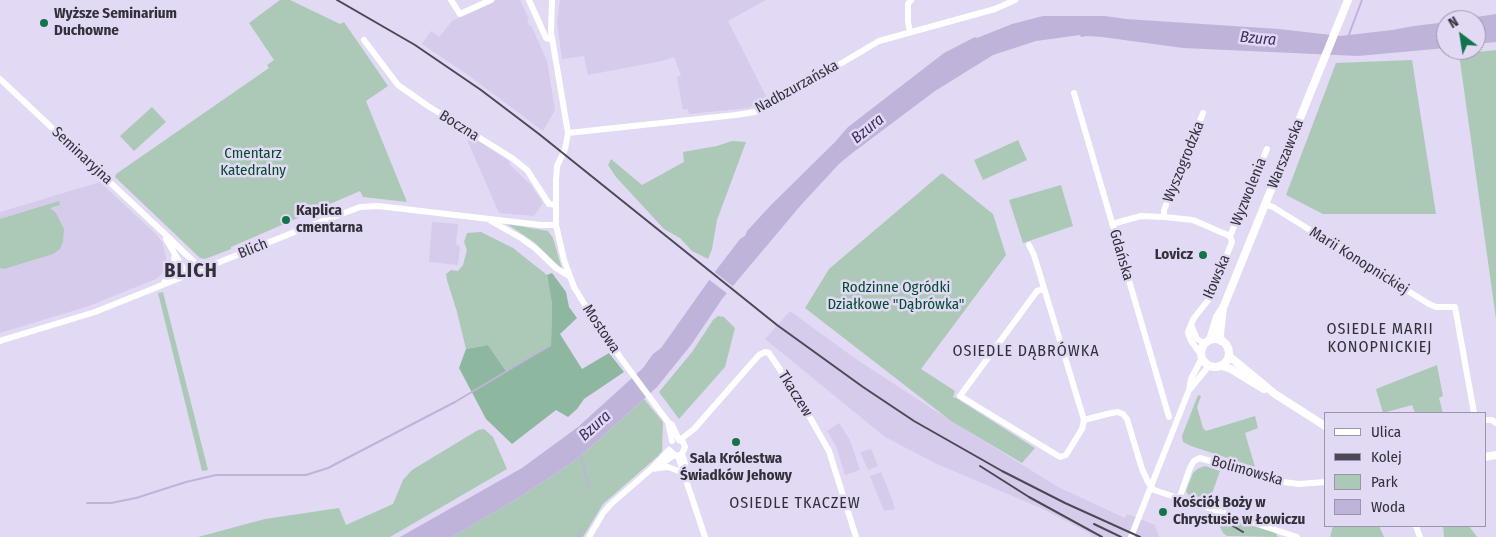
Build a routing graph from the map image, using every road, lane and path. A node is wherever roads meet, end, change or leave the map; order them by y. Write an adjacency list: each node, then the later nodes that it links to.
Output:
1 (451, 0): 2 (street)
2 (491, 0)
3 (529, 0): 10 (street)
4 (552, 0): 10 (street)
5 (911, 0): 8 (street)
6 (1015, 0): 8 (street, Nadbzurzańska)
7 (1348, 0): 16 (main road, Warszawska)
8 (910, 32): 14 (street, Nadbzurzańska)
9 (364, 40): 17 (street, Boczna)
10 (552, 40): 14 (street)
11 (0, 79): 22 (street, Seminaryjna)
12 (1074, 94): 20 (street, Gdańska)
13 (1203, 113): 18 (street, Wyszogrodzka)
14 (568, 133): 17 (street, Mostowa)
15 (1267, 149): 23 (street, Wyzwolenia)
16 (1265, 204): 31 (main road, Warszawska); 42 (street, Marii Konopnickiej)
17 (556, 205): 21 (street, Mostowa)
18 (1164, 217): 20 (street, Wyszogrodzka); 23 (street, Iłowska)
19 (503, 224): 21 (street, Blich); 26 (street, Blich); 28 (street, Blich)
20 (1112, 224): 43 (street, Gdańska)
21 (556, 226): 28 (street, Mostowa)
22 (163, 234): 25 (street, Seminaryjna); 26 (street, Seminaryjna)
23 (1230, 236): 32 (street, Iłowska)
24 (1029, 245): 30 (street)
25 (175, 255): 27 (street, Seminaryjna); 29 (street)
26 (199, 270): 27 (street, Blich)
27 (188, 275): 29 (street, Blich)
28 (569, 276): 46 (street, Mostowa)
29 (161, 286): 33 (street, Blich)
30 (1044, 289): 44 (street); 44 (street)
31 (1223, 308): 34 (main road, Warszawska); 35 (main road, Warszawska)
32 (1191, 325): 35 (street); 36 (street)
33 (0, 341)
34 (1221, 341): 35 (main road); 37 (main road)
35 (1207, 342): 36 (main road)
36 (1201, 356): 38 (main road); 40 (street)
37 (1229, 356): 39 (main road); 41 (main road)
38 (1208, 366): 39 (main road); 40 (street)
39 (1222, 366): 41 (main road)
40 (1189, 390): 55 (street)
41 (1275, 394): 45 (main road)
42 (1474, 412)
43 (1169, 417)
44 (1084, 420): 51 (street)
45 (1324, 425)
46 (679, 442): 47 (street); 47 (street); 54 (street, Tkaczew)
47 (676, 454): 48 (street); 49 (street)
48 (651, 469): 49 (street); 52 (street)
49 (684, 473): 53 (street)
50 (1324, 482): 51 (street, Bolimowska)
51 (1179, 499): 56 (street)
52 (589, 537)
53 (706, 537)
54 (856, 537)
55 (1131, 537)
56 (1297, 537)

